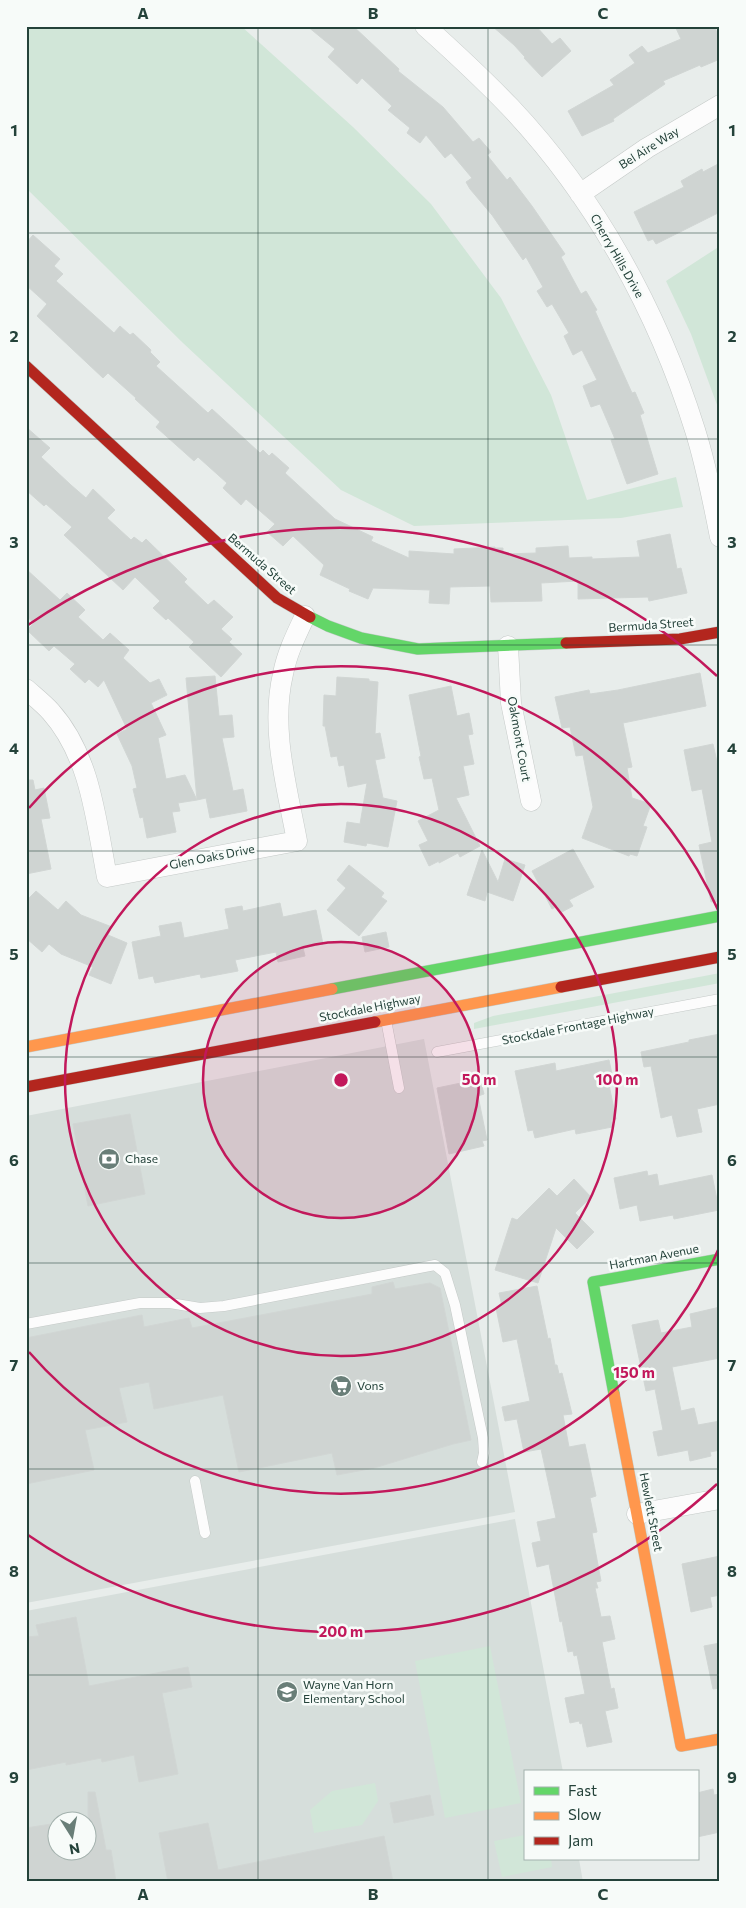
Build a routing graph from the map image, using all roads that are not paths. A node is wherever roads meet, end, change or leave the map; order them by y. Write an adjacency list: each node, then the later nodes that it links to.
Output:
1 (425, 26): 3 (street, Cherry Hills Drive)
2 (720, 105): 3 (street, Bel Aire Way)
3 (580, 194): 5 (street, Cherry Hills Drive)
4 (26, 366): 6 (street, Bermuda Street)
5 (720, 537)
6 (305, 616): 8 (street, Bermuda Street); 9 (street, Glen Oaks Drive)
7 (720, 632): 8 (street, Bermuda Street)
8 (508, 646): 10 (street, Oakmont Court)
9 (26, 689)
10 (531, 801)
11 (720, 916): 15 (street, Stockdale Highway)
12 (720, 957): 14 (street, Stockdale Highway)
13 (720, 999): 16 (lane, Stockdale Frontage Highway)
14 (386, 1019): 17 (street, Stockdale Highway); 18 (lane)
15 (26, 1047)
16 (437, 1052)
17 (26, 1087)
18 (399, 1088)
19 (720, 1259): 20 (street, Hartman Avenue)
20 (593, 1282): 25 (street, Hewlett Street)
21 (26, 1324): 22 (lane)
22 (482, 1462)
23 (195, 1481): 26 (lane)
24 (720, 1499): 25 (street)
25 (637, 1514): 27 (street, Hewlett Street)
26 (205, 1533)
27 (720, 1739)

